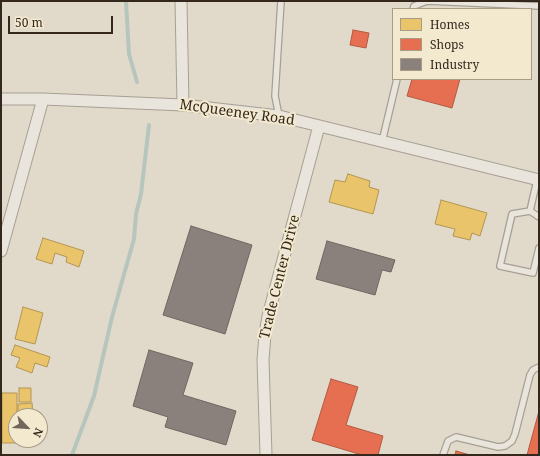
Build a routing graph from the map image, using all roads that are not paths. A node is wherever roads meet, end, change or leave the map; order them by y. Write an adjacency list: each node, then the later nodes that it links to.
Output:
1 (182, 1): 8 (street)
2 (282, 1): 9 (lane)
3 (539, 6): 4 (lane)
4 (413, 8)
5 (397, 80): 11 (lane)
6 (1, 99): 7 (street, McQueeney Road)
7 (43, 99): 8 (street, McQueeney Road); 15 (street)
8 (183, 104): 9 (street, McQueeney Road)
9 (279, 116): 10 (street, McQueeney Road)
10 (319, 126): 11 (street, McQueeney Road); 19 (street, Trade Center Drive)
11 (382, 142): 12 (street, McQueeney Road)
12 (538, 180): 13 (lane)
13 (530, 211): 14 (lane); 16 (lane)
14 (539, 217)
15 (3, 236): 17 (street)
16 (539, 248)
17 (1, 251)
18 (539, 367): 20 (lane)
19 (266, 455)
20 (443, 455)

